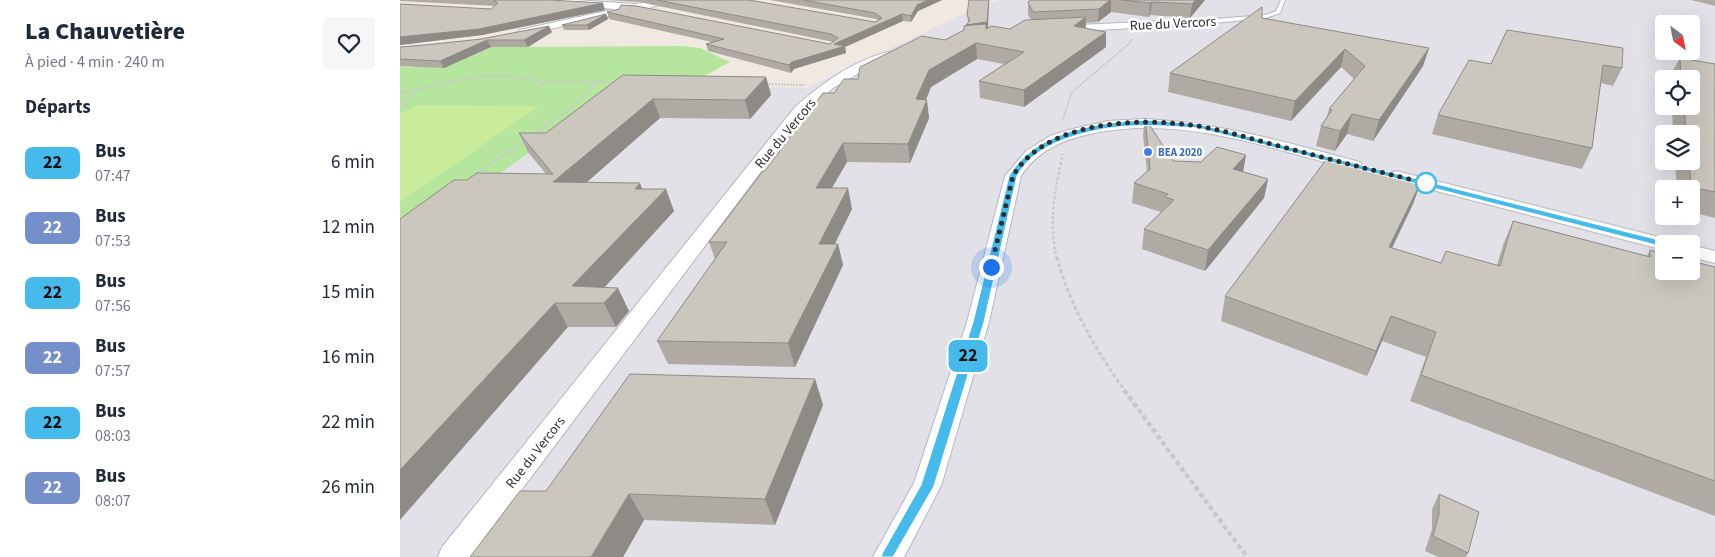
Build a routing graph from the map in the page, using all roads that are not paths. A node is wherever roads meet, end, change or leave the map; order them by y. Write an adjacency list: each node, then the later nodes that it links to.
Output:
1 (533, 0): 4 (street)
2 (670, 0): 4 (street)
3 (1283, 0): 6 (lane, Rue du Vercors)
4 (638, 7): 5 (street); 8 (street)
5 (668, 13)
6 (1203, 22): 7 (street, Rue du Vercors)
7 (1046, 29)
8 (510, 35)
9 (903, 50): 13 (street, Rue du Vercors)
10 (1655, 242): 14 (street)
11 (1700, 253): 12 (street)
12 (1715, 257)
13 (453, 557)
14 (888, 557)

